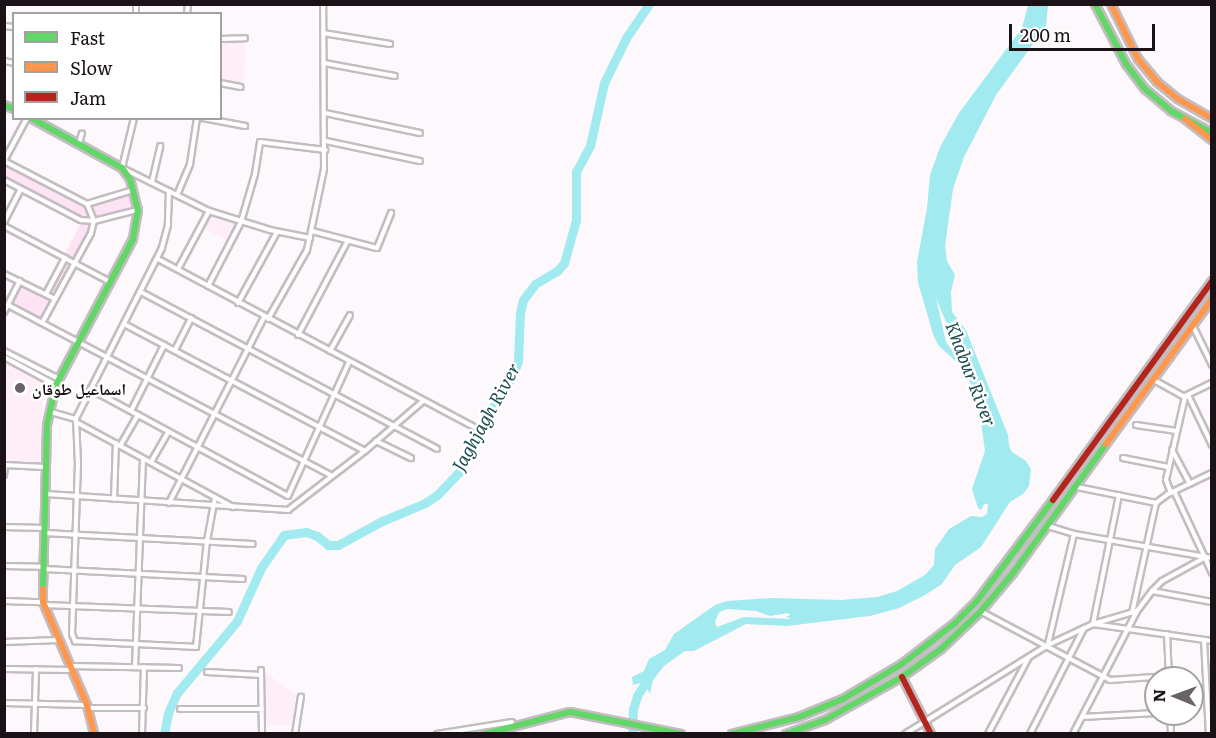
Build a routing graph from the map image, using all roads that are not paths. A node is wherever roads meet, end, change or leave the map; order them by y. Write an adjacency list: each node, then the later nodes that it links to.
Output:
1 (323, 4): 4 (street)
2 (1095, 4): 14 (main road)
3 (1111, 4): 13 (main road)
4 (323, 33): 7 (street); 8 (street)
5 (245, 38): 6 (street)
6 (222, 39)
7 (390, 44)
8 (324, 63): 9 (street); 12 (street)
9 (395, 76)
10 (222, 83): 11 (street)
11 (242, 87)
12 (325, 113): 22 (street); 25 (street)
13 (1212, 118)
14 (1185, 119): 23 (main road); 24 (main road)
15 (26, 120): 29 (street)
16 (35, 120): 26 (main road)
17 (134, 120): 31 (street)
18 (197, 120): 37 (street)
19 (214, 120): 20 (street)
20 (245, 126)
21 (82, 133): 26 (street)
22 (420, 133)
23 (1212, 133)
24 (1212, 140)
25 (326, 141): 28 (street); 30 (street)
26 (79, 143): 31 (main road)
27 (160, 146): 33 (street)
28 (326, 150): 43 (street); 45 (street)
29 (4, 161): 38 (street)
30 (420, 161)
31 (122, 168): 33 (street); 35 (main road)
32 (4, 180): 34 (street)
33 (152, 182): 36 (street)
34 (21, 189): 42 (street); 44 (street)
35 (133, 190): 38 (street); 39 (main road)
36 (169, 191): 37 (street); 50 (street)
37 (177, 195): 40 (street)
38 (87, 204): 42 (street)
39 (138, 210): 42 (street); 56 (main road)
40 (209, 211): 43 (street); 52 (street)
41 (392, 213): 48 (street)
42 (94, 221): 51 (street)
43 (242, 222): 46 (street); 57 (street)
44 (4, 224): 49 (street)
45 (312, 231): 47 (street); 48 (street)
46 (277, 232): 47 (street); 62 (street)
47 (310, 238): 67 (street)
48 (348, 240): 71 (street)
49 (65, 258): 51 (street); 59 (street)
50 (158, 259): 52 (street); 58 (street)
51 (74, 263): 56 (street); 60 (street)
52 (178, 269): 57 (street)
53 (4, 274): 54 (street)
54 (20, 281): 59 (street); 63 (street)
55 (1212, 281): 207 (main road)
56 (111, 283): 72 (main road)
57 (208, 286): 62 (street)
58 (141, 292): 66 (street); 69 (street)
59 (46, 294): 60 (street)
60 (55, 299): 68 (street)
61 (1212, 299): 70 (main road)
62 (238, 303): 67 (street)
63 (8, 305): 64 (street); 68 (street)
64 (4, 312)
65 (350, 315): 77 (street)
66 (191, 318): 74 (street); 75 (street)
67 (266, 318): 71 (street); 74 (street)
68 (42, 323): 72 (street)
69 (124, 324): 73 (street); 79 (street)
70 (1192, 326): 81 (street); 84 (main road)
71 (298, 335): 77 (street)
72 (78, 342): 79 (street); 85 (main road)
73 (164, 345): 75 (street); 82 (street)
74 (247, 349): 83 (street); 88 (street)
75 (175, 350): 83 (street)
76 (4, 351): 85 (street)
77 (330, 351): 80 (street)
78 (4, 357): 85 (street)
79 (107, 357): 82 (street); 87 (street)
80 (350, 362): 88 (street); 90 (street)
81 (1212, 365)
82 (147, 378): 91 (street); 93 (street)
83 (231, 380): 93 (street); 98 (street)
84 (1153, 380): 89 (street); 122 (main road)
85 (57, 382): 92 (main road)
86 (1212, 383): 89 (street)
87 (90, 389): 91 (street); 95 (street)
88 (335, 394): 97 (street); 98 (street)
89 (1186, 396): 101 (street); 104 (street)
90 (423, 401): 97 (street); 99 (street)
91 (131, 411): 94 (street)
92 (49, 412): 95 (street); 115 (main road)
93 (213, 412): 105 (street); 112 (street)
94 (138, 415): 100 (street); 103 (street)
95 (76, 420): 103 (street); 126 (street)
96 (1136, 424): 101 (street)
97 (395, 426): 102 (street); 106 (street)
98 (320, 427): 108 (street); 112 (street)
99 (474, 427)
100 (168, 431): 105 (street); 113 (street)
101 (1177, 431): 107 (street)
102 (376, 441): 108 (street); 109 (street)
103 (118, 445): 111 (street); 128 (street)
104 (1212, 445)
105 (195, 446): 112 (street); 120 (street)
106 (437, 449)
107 (1172, 450): 116 (street); 121 (street)
108 (365, 451): 119 (street)
109 (411, 458)
110 (1123, 458): 116 (street)
111 (143, 459): 113 (street); 129 (street)
112 (304, 460): 119 (street)
113 (151, 462): 120 (street)
114 (5, 465): 115 (street); 118 (street)
115 (45, 467): 124 (main road)
116 (1168, 467): 123 (street)
117 (1212, 473): 121 (street)
118 (4, 476)
119 (332, 476): 133 (street)
120 (179, 478): 127 (street); 130 (street)
121 (1190, 484): 123 (street)
122 (1076, 487): 125 (street); 134 (main road)
123 (1172, 492): 131 (street); 144 (street)
124 (45, 494): 126 (street); 136 (main road)
125 (1119, 495): 131 (street); 141 (street)
126 (77, 497): 128 (street); 138 (street)
127 (215, 498): 132 (street); 133 (street)
128 (114, 499): 129 (street)
129 (142, 501): 130 (street); 139 (street)
130 (169, 502): 132 (street)
131 (1156, 503): 143 (street)
132 (212, 506): 133 (street); 140 (street)
133 (236, 508)
134 (1048, 526): 137 (street); 160 (main road)
135 (4, 527): 136 (street)
136 (44, 530): 138 (street); 147 (main road)
137 (1074, 534): 141 (street); 173 (street)
138 (76, 535): 139 (street); 148 (street)
139 (141, 538): 140 (street); 149 (street)
140 (207, 541): 142 (street); 151 (street)
141 (1110, 541): 143 (street); 164 (street)
142 (253, 544)
143 (1146, 548): 144 (street); 163 (street)
144 (1204, 558): 145 (street); 150 (street); 153 (street)
145 (1212, 558)
146 (4, 566): 147 (street)
147 (43, 568): 148 (street); 156 (main road)
148 (75, 571): 149 (street); 157 (street)
149 (140, 573): 151 (street); 158 (street)
150 (1212, 573)
151 (203, 576): 152 (street); 159 (street)
152 (243, 579)
153 (1152, 591): 155 (street); 161 (street)
154 (4, 601): 156 (street)
155 (1212, 602)
156 (44, 603): 157 (street); 168 (main road)
157 (74, 606): 158 (street); 172 (street)
158 (139, 608): 159 (street); 172 (street)
159 (200, 610): 162 (street); 172 (street)
160 (981, 611): 173 (street); 185 (main road)
161 (1137, 611): 163 (street); 166 (street)
162 (229, 612)
163 (1132, 613): 164 (street)
164 (1093, 624): 165 (street); 166 (street)
165 (1084, 628): 173 (street); 175 (street)
166 (1129, 628): 167 (street); 184 (street)
167 (1167, 634): 169 (street); 176 (street)
168 (59, 640): 171 (street); 179 (main road)
169 (1204, 640): 170 (street); 214 (street)
170 (1212, 641)
171 (4, 642)
172 (136, 644): 177 (street)
173 (1048, 645): 174 (street); 175 (street)
174 (1029, 657): 197 (street); 211 (street)
175 (1070, 658): 184 (street); 212 (street)
176 (1168, 666)
177 (135, 667): 178 (street); 179 (street)
178 (144, 667): 180 (street); 191 (street)
179 (70, 668): 182 (street); 190 (main road)
180 (179, 668)
181 (4, 669): 182 (street)
182 (36, 669): 189 (street)
183 (207, 672): 193 (street)
184 (1102, 676): 186 (street); 195 (street)
185 (903, 677): 197 (main road); 208 (main road)
186 (1144, 678)
187 (301, 696): 203 (street)
188 (4, 703): 189 (street)
189 (35, 704): 190 (street); 199 (street)
190 (88, 706): 191 (street); 200 (main road)
191 (144, 708): 201 (street)
192 (180, 709): 193 (street)
193 (262, 709): 202 (street)
194 (1144, 714): 195 (street)
195 (1081, 717): 213 (street)
196 (512, 722): 204 (street)
197 (926, 722): 209 (street); 210 (main road)
198 (497, 732): 205 (main road); 206 (main road)
199 (34, 734)
200 (94, 734)
201 (142, 734)
202 (262, 734)
203 (295, 734)
204 (437, 734)
205 (485, 734)
206 (681, 734)
207 (732, 734)
208 (786, 734)
209 (905, 734)
210 (931, 734)
211 (988, 734)
212 (1030, 734)
213 (1073, 734)
214 (1209, 734)

